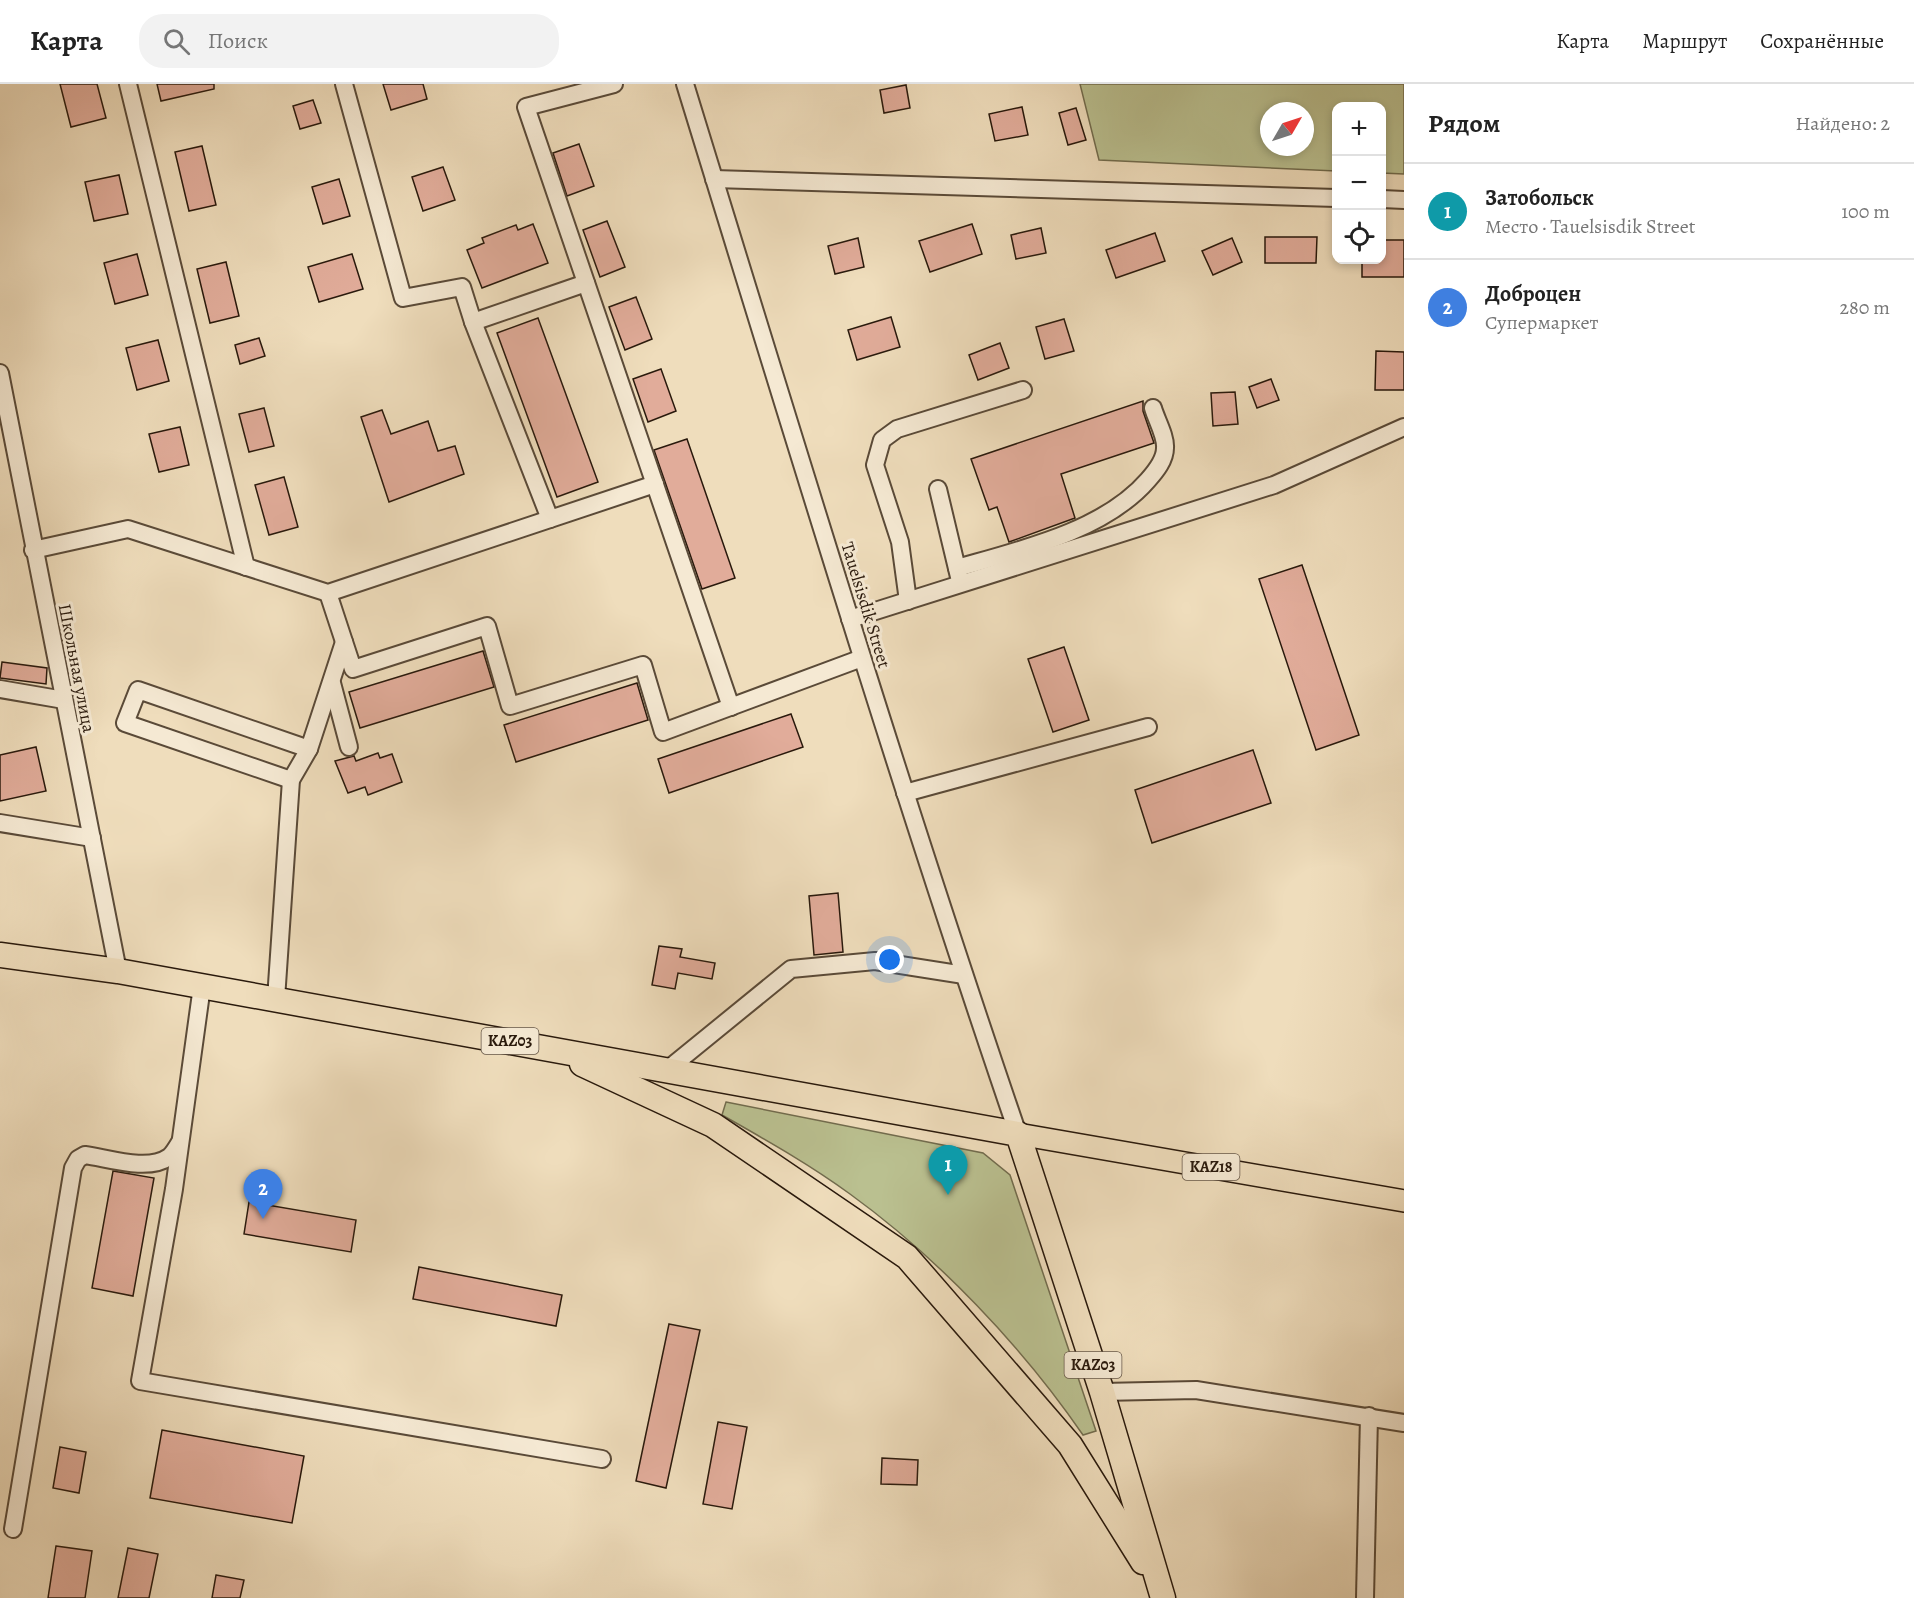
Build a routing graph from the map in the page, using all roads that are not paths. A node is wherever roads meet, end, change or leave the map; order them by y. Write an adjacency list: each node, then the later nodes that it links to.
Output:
1 (128, 84): 20 (street)
2 (344, 84): 11 (street)
3 (614, 84): 5 (street)
4 (685, 84): 6 (street, Tauelsisdik Street)
5 (565, 90): 10 (street)
6 (714, 179): 7 (street); 24 (street, Tauelsisdik Street)
7 (1332, 198)
8 (1386, 199): 9 (street)
9 (1404, 200)
10 (586, 283): 11 (street); 16 (street)
11 (473, 322): 18 (street)
12 (0, 373): 19 (street, Школьная улица)
13 (1023, 390): 23 (street)
14 (1153, 408): 21 (street)
15 (1404, 427): 21 (street)
16 (655, 484): 18 (street); 30 (street)
17 (938, 489): 21 (street)
18 (550, 519): 22 (street)
19 (33, 550): 20 (street); 29 (street, Школьная улица)
20 (246, 567): 22 (street)
21 (959, 576): 23 (street)
22 (328, 593): 25 (street)
23 (908, 601): 24 (street)
24 (850, 619): 26 (street, Tauelsisdik Street)
25 (344, 642): 27 (street); 30 (street)
26 (862, 658): 30 (street); 35 (street, Tauelsisdik Street)
27 (331, 682): 32 (street); 33 (street)
28 (0, 689): 29 (street)
29 (64, 700): 37 (street, Школьная улица)
30 (731, 707)
31 (1148, 727): 35 (street)
32 (349, 747)
33 (309, 749): 34 (street); 34 (street)
34 (291, 780): 42 (street)
35 (905, 793): 40 (street, Tauelsisdik Street)
36 (0, 822): 37 (street)
37 (92, 838): 39 (street, Школьная улица)
38 (0, 955): 39 (highway, KАZ03)
39 (118, 971): 41 (highway, KАZ03)
40 (964, 975): 44 (street); 45 (street, Tauelsisdik Street)
41 (202, 986): 42 (highway, KАZ03); 46 (street)
42 (276, 999): 43 (highway, KАZ03)
43 (550, 1048): 44 (highway, KАZ03); 53 (highway, KАZ03)
44 (667, 1070): 45 (highway, KАZ03)
45 (1018, 1134): 47 (main road, KAZ18); 48 (highway, KАZ03)
46 (180, 1142): 51 (street); 52 (street)
47 (1404, 1201)
48 (1102, 1392): 49 (street); 53 (highway, KАZ03)
49 (1369, 1416): 50 (street); 54 (street)
50 (1404, 1423)
51 (602, 1459)
52 (13, 1529)
53 (1161, 1592)
54 (1365, 1598)

